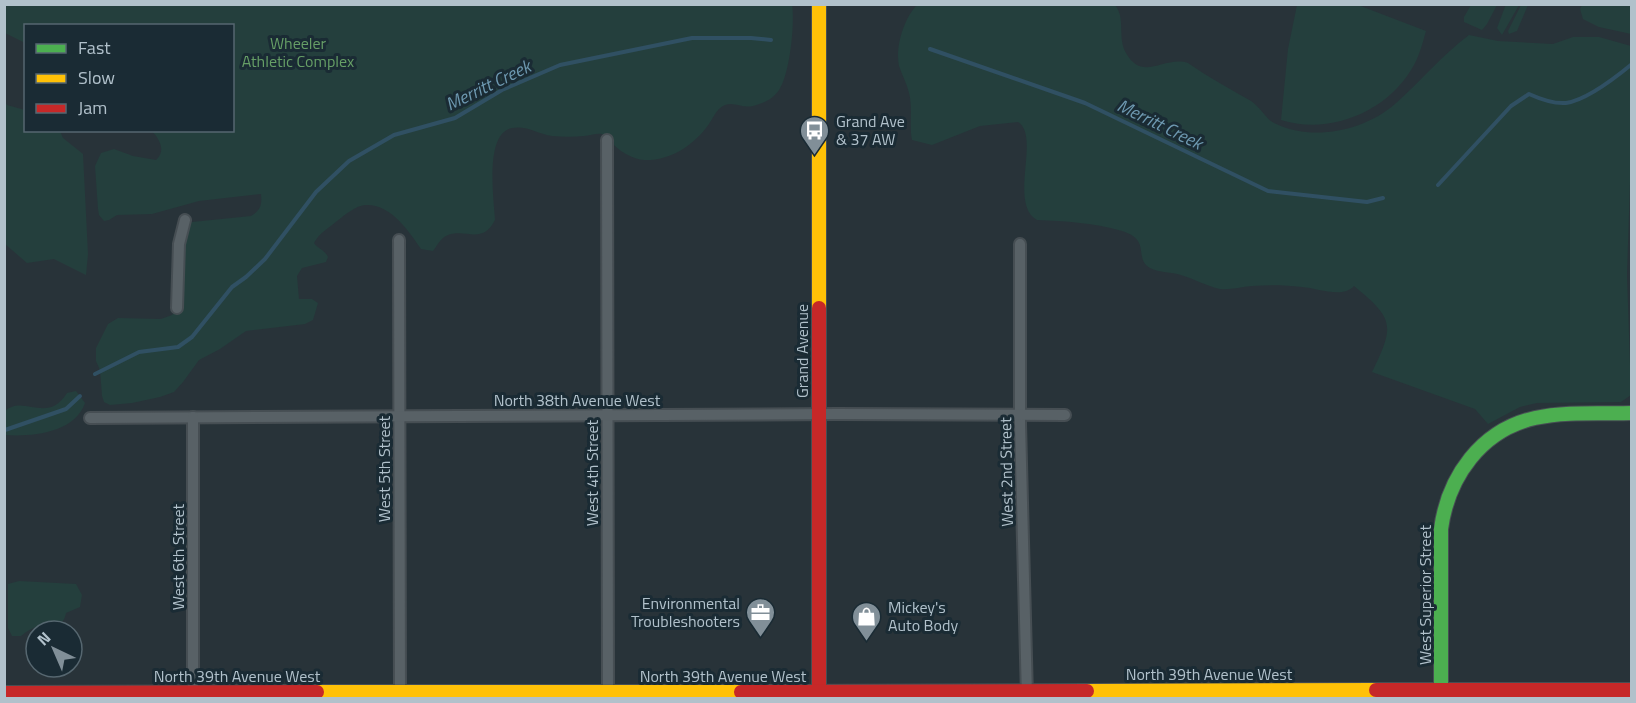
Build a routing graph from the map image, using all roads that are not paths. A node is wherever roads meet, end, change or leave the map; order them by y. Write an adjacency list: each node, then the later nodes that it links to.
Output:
1 (819, 4): 8 (street, Grand Avenue)
2 (607, 140): 10 (street, West 4th Street)
3 (185, 220): 6 (street)
4 (399, 240): 12 (street, West 5th Street)
5 (1020, 244): 9 (street, West 2nd Street)
6 (177, 308)
7 (1632, 413): 18 (street, West Superior Street)
8 (818, 414): 9 (street, North 38th Avenue West); 10 (street, North 38th Avenue West); 22 (street, Grand Avenue)
9 (1020, 414): 11 (street, North 38th Avenue West); 17 (street, West 2nd Street)
10 (606, 415): 12 (street, North 38th Avenue West); 21 (street, West 4th Street)
11 (1065, 415)
12 (399, 416): 13 (street, North 38th Avenue West); 20 (street, West 5th Street)
13 (193, 417): 14 (street, North 38th Avenue West); 19 (street, West 6th Street)
14 (90, 418)
15 (1632, 690): 18 (street, North 39th Avenue West)
16 (4, 693): 19 (street, North 39th Avenue West)
17 (1027, 694): 18 (street, North 39th Avenue West); 22 (street, North 39th Avenue West)
18 (1441, 694)
19 (193, 695): 20 (street, North 39th Avenue West)
20 (400, 695): 21 (street, North 39th Avenue West)
21 (608, 695): 22 (street, North 39th Avenue West)
22 (819, 696)

